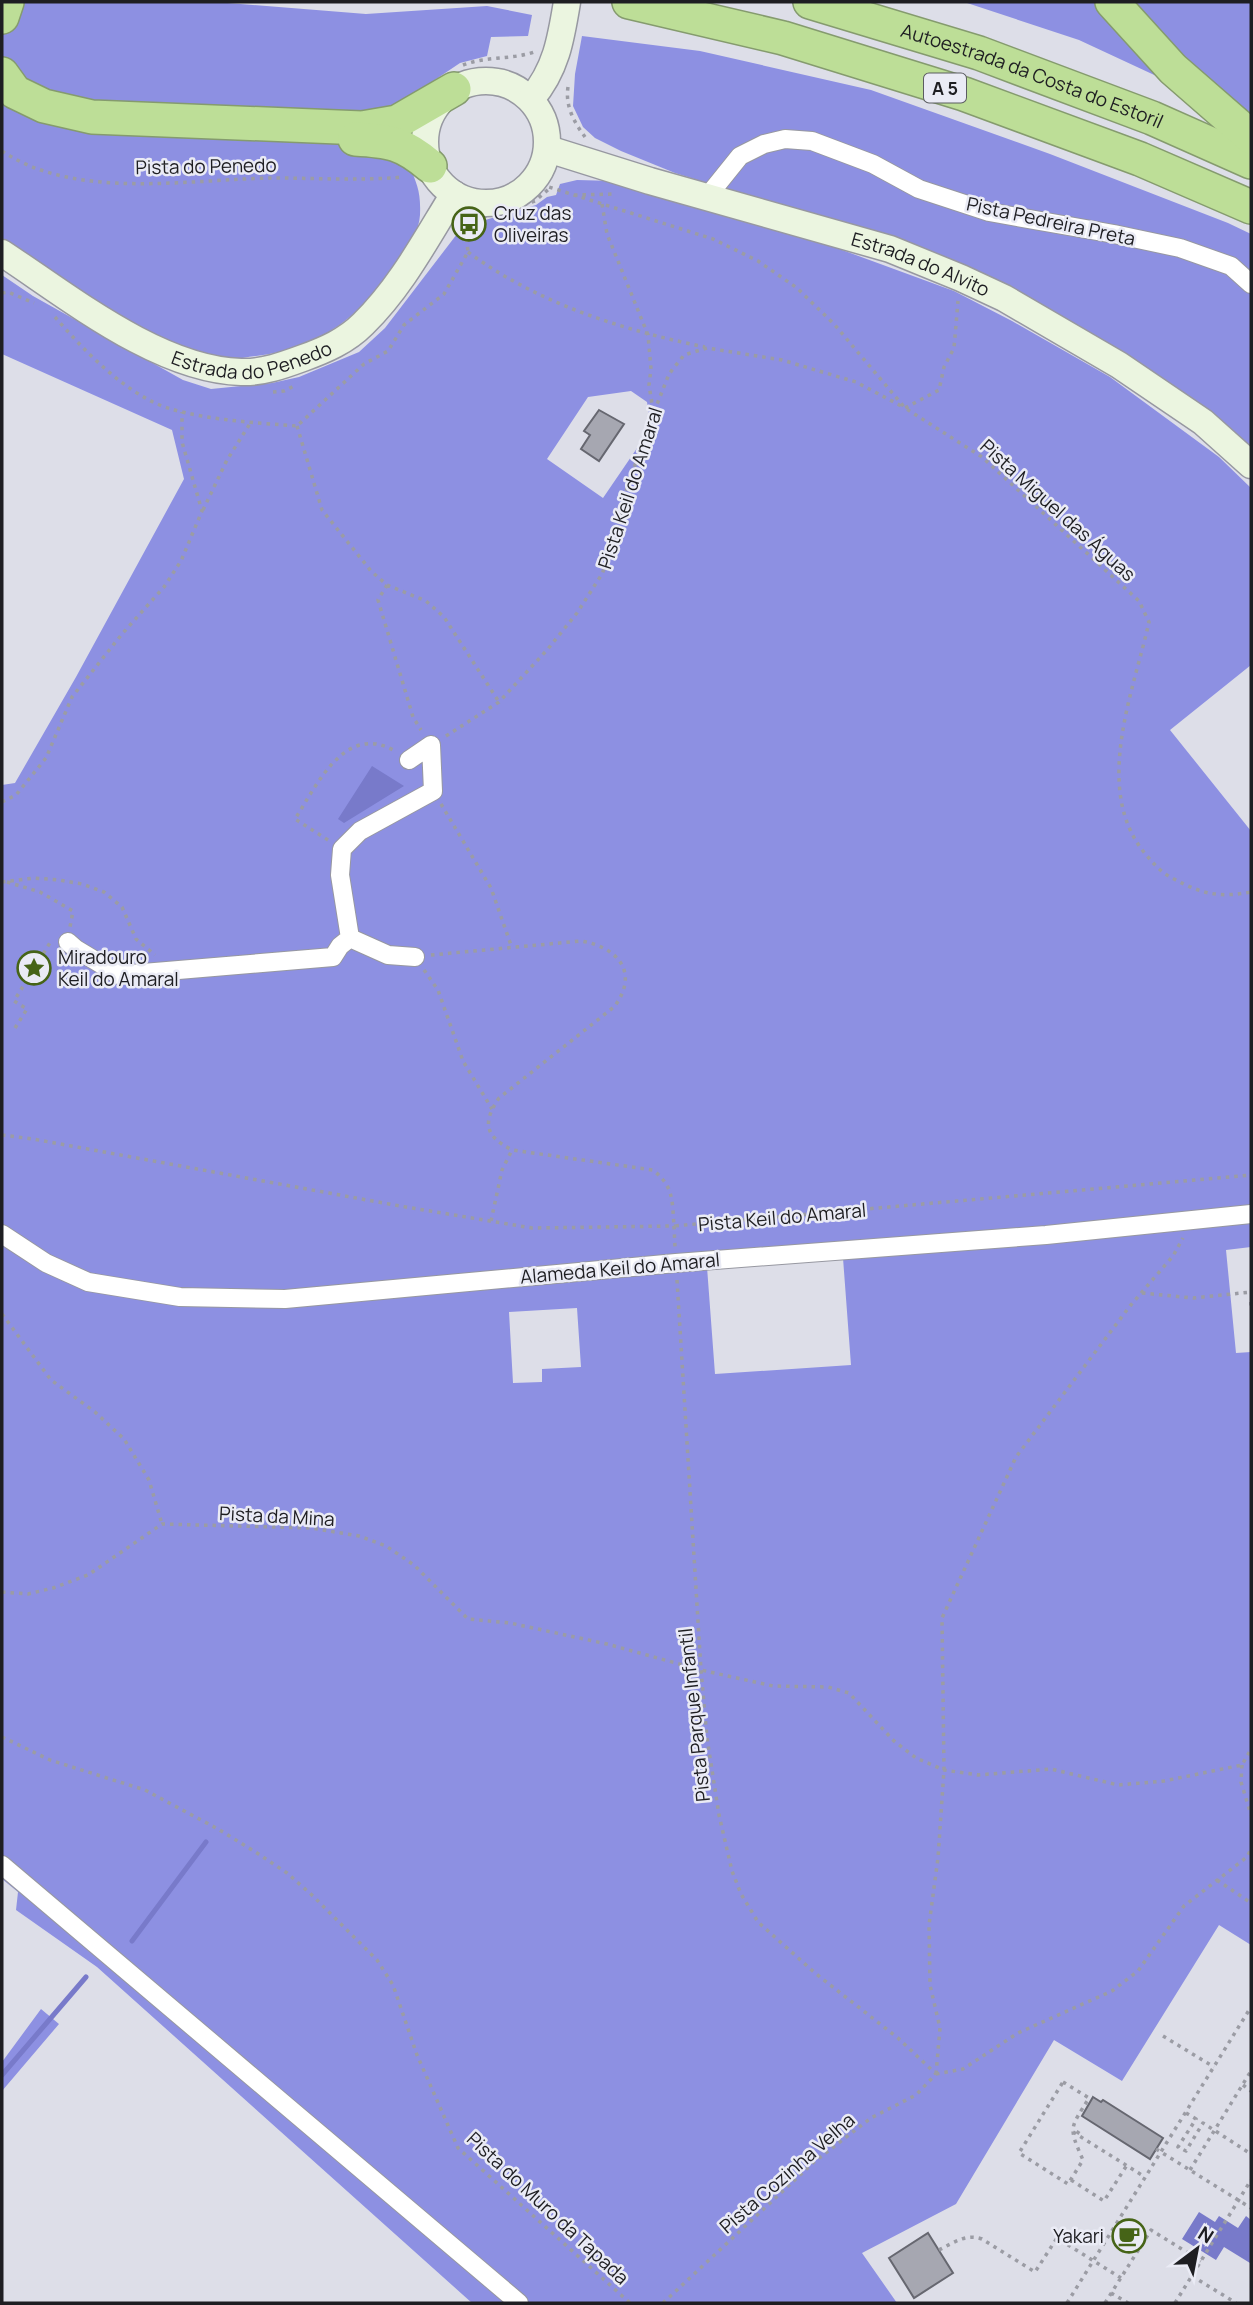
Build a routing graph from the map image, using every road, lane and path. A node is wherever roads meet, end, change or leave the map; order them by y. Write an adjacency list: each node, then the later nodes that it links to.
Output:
1 (7, 2): 6 (highway)
2 (567, 2): 11 (street)
3 (629, 2): 24 (highway, Autoestrada da Costa do Estoril / A 5)
4 (810, 2): 16 (highway, Autoestrada da Costa do Estoril / A 5)
5 (1112, 2): 12 (highway)
6 (2, 17)
7 (2, 74): 9 (highway)
8 (568, 81): 13 (path)
9 (454, 89): 11 (street); 17 (street)
10 (2, 95): 17 (highway)
11 (531, 99): 14 (street)
12 (1251, 137)
13 (586, 139)
14 (548, 149): 18 (street); 22 (street, Estrada do Alvito)
15 (2, 151): 17 (path, Pista do Penedo)
16 (1251, 162)
17 (417, 171): 19 (street)
18 (541, 185): 19 (street); 20 (path, Pista Miguel das Águas); 25 (path)
19 (454, 194): 27 (street, Estrada do Penedo)
20 (572, 195): 21 (path); 23 (path, Pista Miguel das Águas)
21 (623, 195)
22 (707, 197): 28 (street, Pista Pedreira Preta); 41 (street, Estrada do Alvito)
23 (602, 204): 32 (path); 36 (path, Pista Miguel das Águas)
24 (1251, 207)
25 (457, 231)
26 (468, 252): 32 (path)
27 (2, 253)
28 (1251, 284)
29 (946, 297): 30 (path)
30 (958, 301): 31 (path); 36 (path)
31 (970, 306)
32 (648, 335): 33 (path); 38 (path)
33 (707, 348): 36 (path); 38 (path, Pista Keil do Amaral)
34 (307, 379): 35 (path)
35 (272, 392)
36 (905, 408): 51 (path, Pista Miguel das Águas)
37 (182, 412): 42 (path)
38 (653, 412): 44 (path, Pista Keil do Amaral)
39 (251, 422): 42 (path)
40 (297, 426): 43 (path)
41 (1251, 465)
42 (202, 511): 48 (path)
43 (387, 585): 44 (path); 45 (path)
44 (499, 702): 45 (path, Pista Keil do Amaral)
45 (431, 745): 46 (street); 47 (street)
46 (408, 760): 49 (path)
47 (433, 791): 49 (street); 56 (path)
48 (2, 802)
49 (342, 849): 53 (street)
50 (5, 882): 52 (path); 58 (path)
51 (1251, 892)
52 (73, 911)
53 (350, 938): 57 (street); 58 (street)
54 (68, 942): 58 (street)
55 (48, 944): 59 (path)
56 (512, 948): 57 (path); 60 (path)
57 (415, 957): 60 (path)
58 (162, 972)
59 (15, 1028)
60 (492, 1109): 62 (path)
61 (2, 1135): 65 (path)
62 (512, 1150): 65 (path); 67 (path, Pista Keil do Amaral)
63 (1251, 1175): 67 (path, Pista Keil do Amaral)
64 (1251, 1214): 66 (street, Alameda Keil do Amaral)
65 (491, 1221): 67 (path)
66 (1193, 1221): 69 (street, Alameda Keil do Amaral); 70 (path)
67 (674, 1226)
68 (2, 1234): 69 (street, Alameda Keil do Amaral)
69 (676, 1263): 75 (path, Pista Parque Infantil)
70 (1141, 1293): 71 (path); 79 (path)
71 (1251, 1293)
72 (2, 1314): 73 (path)
73 (162, 1524): 74 (path); 75 (path, Pista da Mina)
74 (2, 1592)
75 (701, 1670): 79 (path, Pista da Mina); 89 (path, Pista Parque Infantil)
76 (2, 1737): 113 (path, Pista do Muro da Tapada)
77 (1251, 1749): 78 (path)
78 (1242, 1765): 79 (path, Pista da Mina); 80 (path)
79 (944, 1770): 89 (path)
80 (1251, 1815)
81 (1251, 1849): 83 (path)
82 (2, 1865): 112 (street)
83 (1217, 1880): 84 (path); 89 (path)
84 (1251, 1903)
85 (1251, 2007): 87 (path)
86 (1163, 2036): 87 (path)
87 (1214, 2067): 92 (path)
88 (1251, 2071): 90 (path)
89 (936, 2074): 114 (path, Pista Cozinha Velha)
90 (1242, 2085): 91 (path); 95 (path)
91 (1251, 2091)
92 (1186, 2113): 95 (path); 97 (path)
93 (1081, 2128): 96 (path)
94 (1071, 2131): 96 (path); 102 (path); 102 (path)
95 (1214, 2131): 98 (path); 100 (path)
96 (1077, 2134): 99 (path)
97 (1159, 2150): 100 (path); 101 (path)
98 (1251, 2154)
99 (1127, 2165): 101 (path); 102 (path)
100 (1190, 2170): 104 (path)
101 (1145, 2177): 107 (path)
102 (1070, 2180)
103 (1251, 2180): 104 (path)
104 (1239, 2200): 105 (path); 108 (path)
105 (1251, 2208)
106 (939, 2250): 107 (path)
107 (1093, 2261): 110 (path); 115 (path)
108 (1201, 2261): 109 (path); 110 (path)
109 (1192, 2276): 118 (path); 119 (path)
110 (1121, 2278): 111 (path)
111 (1111, 2293): 116 (path); 117 (path)
112 (519, 2303)
113 (628, 2303)
114 (663, 2303)
115 (1067, 2303)
116 (1105, 2303)
117 (1128, 2303)
118 (1175, 2303)
119 (1236, 2303)

